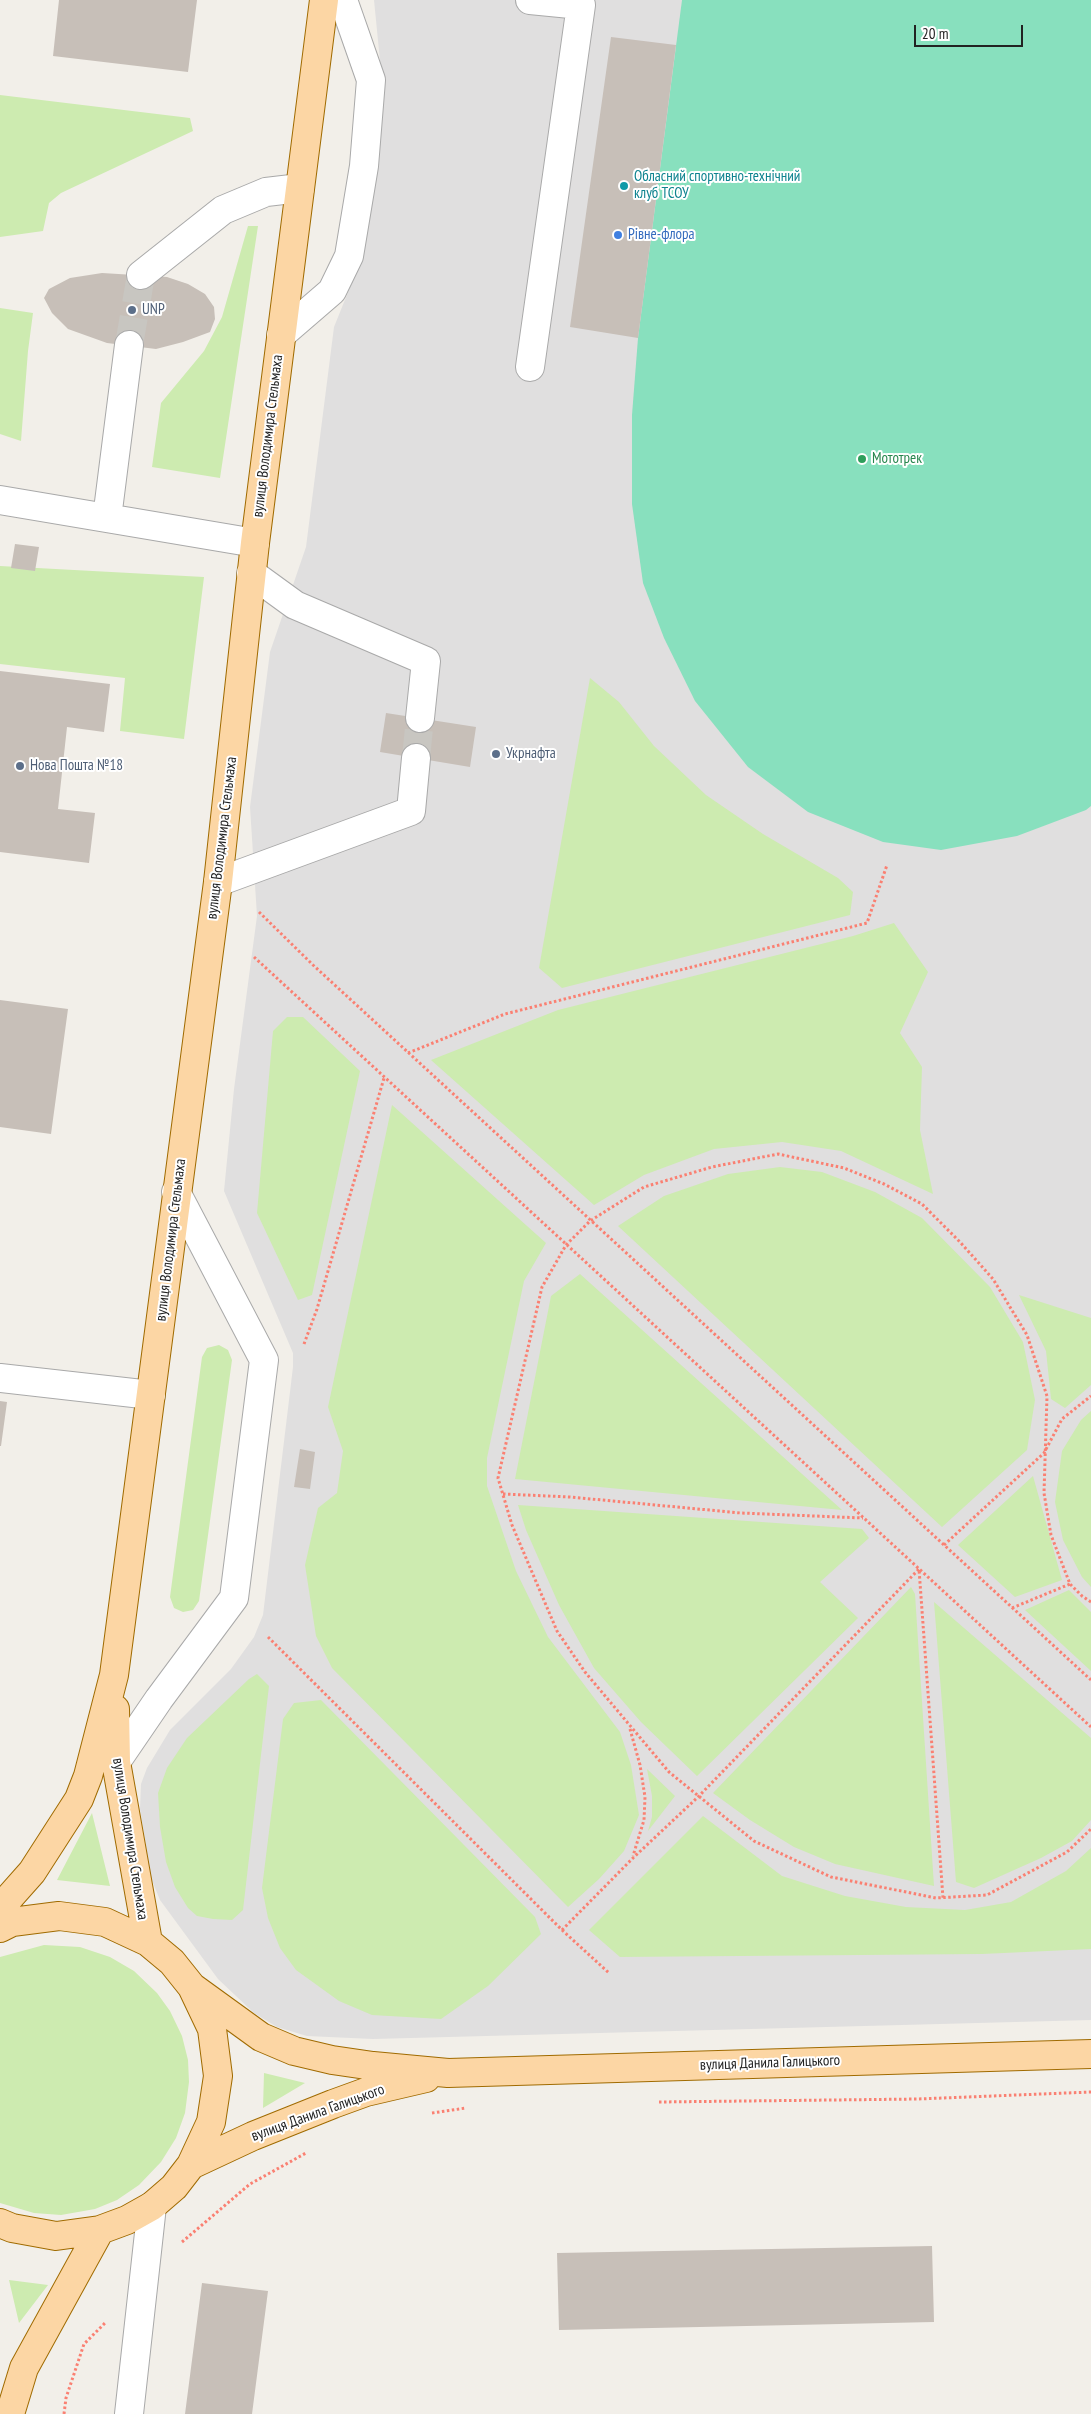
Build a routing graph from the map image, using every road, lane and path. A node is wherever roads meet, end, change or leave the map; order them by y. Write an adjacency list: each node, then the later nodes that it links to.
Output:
1 (324, 0): 4 (main road, вулиця Володимира Стельмаха)
2 (344, 0): 6 (lane)
3 (530, 0): 8 (lane)
4 (300, 188): 5 (lane); 6 (main road, вулиця Володимира Стельмаха)
5 (141, 275)
6 (281, 335): 11 (main road, вулиця Володимира Стельмаха)
7 (129, 346): 10 (lane)
8 (530, 367)
9 (0, 500): 10 (lane)
10 (107, 518): 11 (lane)
11 (254, 543): 12 (main road, вулиця Володимира Стельмаха)
12 (251, 573): 13 (lane); 16 (main road, вулиця Володимира Стельмаха)
13 (420, 718)
14 (416, 758): 16 (lane)
15 (887, 865): 19 (path)
16 (218, 882): 21 (main road, вулиця Володимира Стельмаха)
17 (259, 912): 19 (path)
18 (254, 957): 20 (path)
19 (408, 1053): 22 (path)
20 (384, 1078): 23 (path); 24 (path)
21 (176, 1192): 26 (main road, вулиця Володимира Стельмаха); 41 (lane)
22 (590, 1221): 23 (path); 28 (path); 31 (path)
23 (566, 1245): 29 (path); 30 (path)
24 (304, 1344)
25 (0, 1378): 26 (lane)
26 (151, 1395): 37 (main road, вулиця Володимира Стельмаха)
27 (1091, 1396): 28 (path)
28 (1044, 1453): 31 (path); 33 (path)
29 (503, 1494): 30 (path); 39 (path)
30 (863, 1518): 32 (path)
31 (944, 1545): 35 (path)
32 (919, 1569): 40 (path); 42 (path); 45 (path)
33 (1070, 1584): 34 (path); 35 (path)
34 (1091, 1602)
35 (1012, 1608): 38 (path)
36 (268, 1637): 48 (path)
37 (114, 1675): 41 (main road, вулиця Володимира Стельмаха); 46 (main road, вулиця Володимира Стельмаха)
38 (1091, 1680)
39 (629, 1726): 42 (path); 44 (path)
40 (1091, 1727)
41 (116, 1762): 49 (main road, вулиця Володимира Стельмаха)
42 (698, 1797): 44 (path); 45 (path)
43 (1091, 1829): 45 (path)
44 (633, 1858): 48 (path)
45 (943, 1898)
46 (0, 1908)
47 (0, 1928): 49 (main road)
48 (562, 1930): 50 (path)
49 (148, 1942): 51 (main road)
50 (609, 1973)
51 (192, 1987): 53 (main road, вулиця Данила Галицького); 59 (main road)
52 (1091, 2054): 53 (main road, вулиця Данила Галицького)
53 (448, 2073): 59 (main road, вулиця Данила Галицького)
54 (1091, 2092): 55 (path)
55 (653, 2102)
56 (467, 2107): 57 (path)
57 (428, 2113)
58 (308, 2152): 63 (path)
59 (192, 2165): 60 (main road)
60 (152, 2206): 62 (main road); 65 (lane)
61 (0, 2223): 62 (main road)
62 (100, 2230): 64 (main road)
63 (180, 2244)
64 (10, 2414)
65 (129, 2414)

